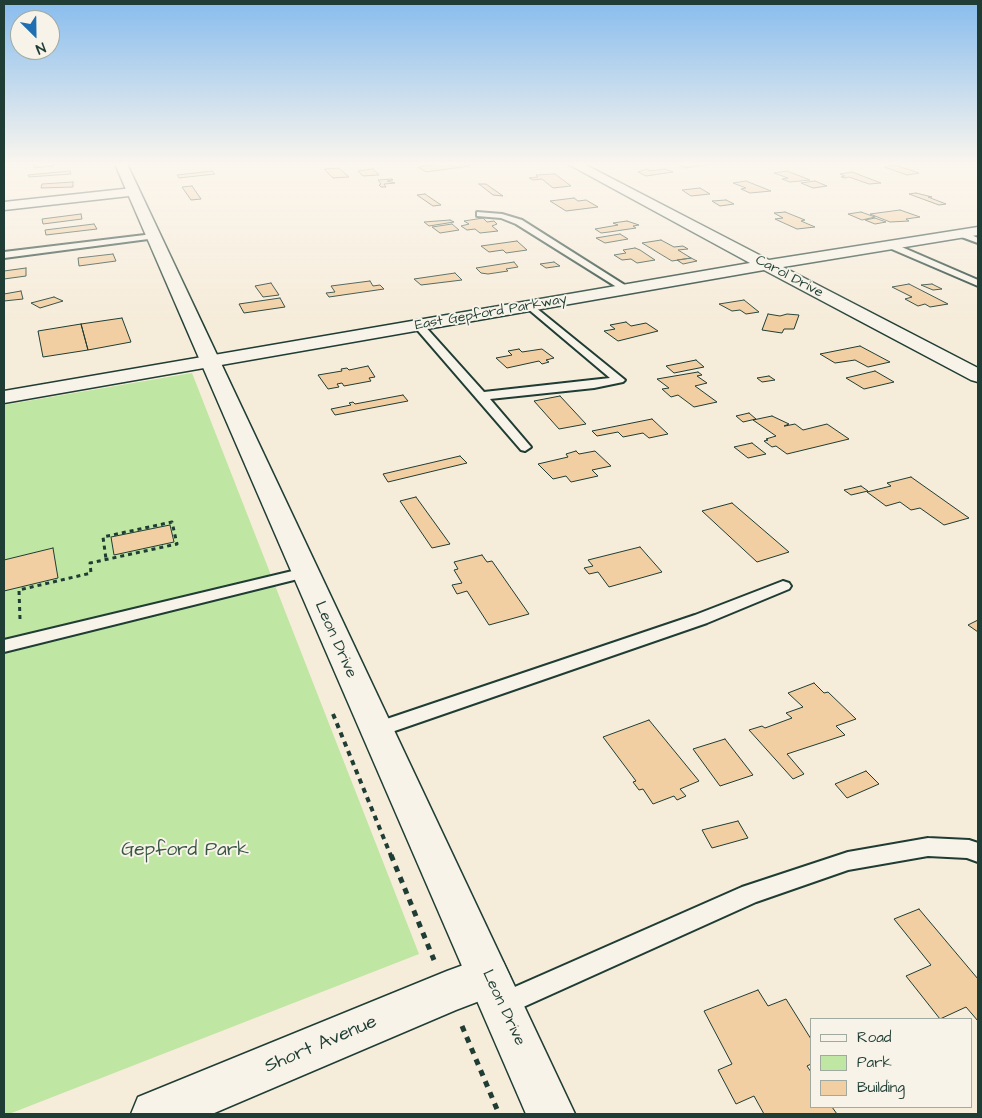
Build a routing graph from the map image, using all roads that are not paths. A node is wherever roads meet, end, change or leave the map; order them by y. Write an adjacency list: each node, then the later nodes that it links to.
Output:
1 (145, 216): 5 (street, Leon Drive)
2 (502, 216): 10 (lane)
3 (673, 216): 8 (street, Carol Drive)
4 (973, 235): 6 (street, East Gepford Parkway)
5 (154, 236): 7 (lane); 13 (street, Leon Drive)
6 (890, 245): 8 (street, East Gepford Parkway); 9 (lane)
7 (4, 254)
8 (766, 265): 10 (street, East Gepford Parkway); 14 (street, Carol Drive)
9 (978, 283)
10 (626, 289): 11 (street, East Gepford Parkway)
11 (530, 306): 12 (street, East Gepford Parkway); 15 (lane)
12 (418, 325): 13 (street, East Gepford Parkway); 15 (lane)
13 (210, 361): 16 (street, East Gepford Parkway); 18 (street, Leon Drive)
14 (978, 376)
15 (481, 396): 17 (lane)
16 (4, 397)
17 (526, 447)
18 (305, 573): 20 (lane); 21 (street, Leon Drive)
19 (783, 586): 21 (lane)
20 (4, 646)
21 (376, 730): 23 (street, Leon Drive)
22 (978, 853): 23 (lane)
23 (479, 991): 24 (street, Short Avenue); 25 (street, Leon Drive)
24 (155, 1114)
25 (551, 1114)

